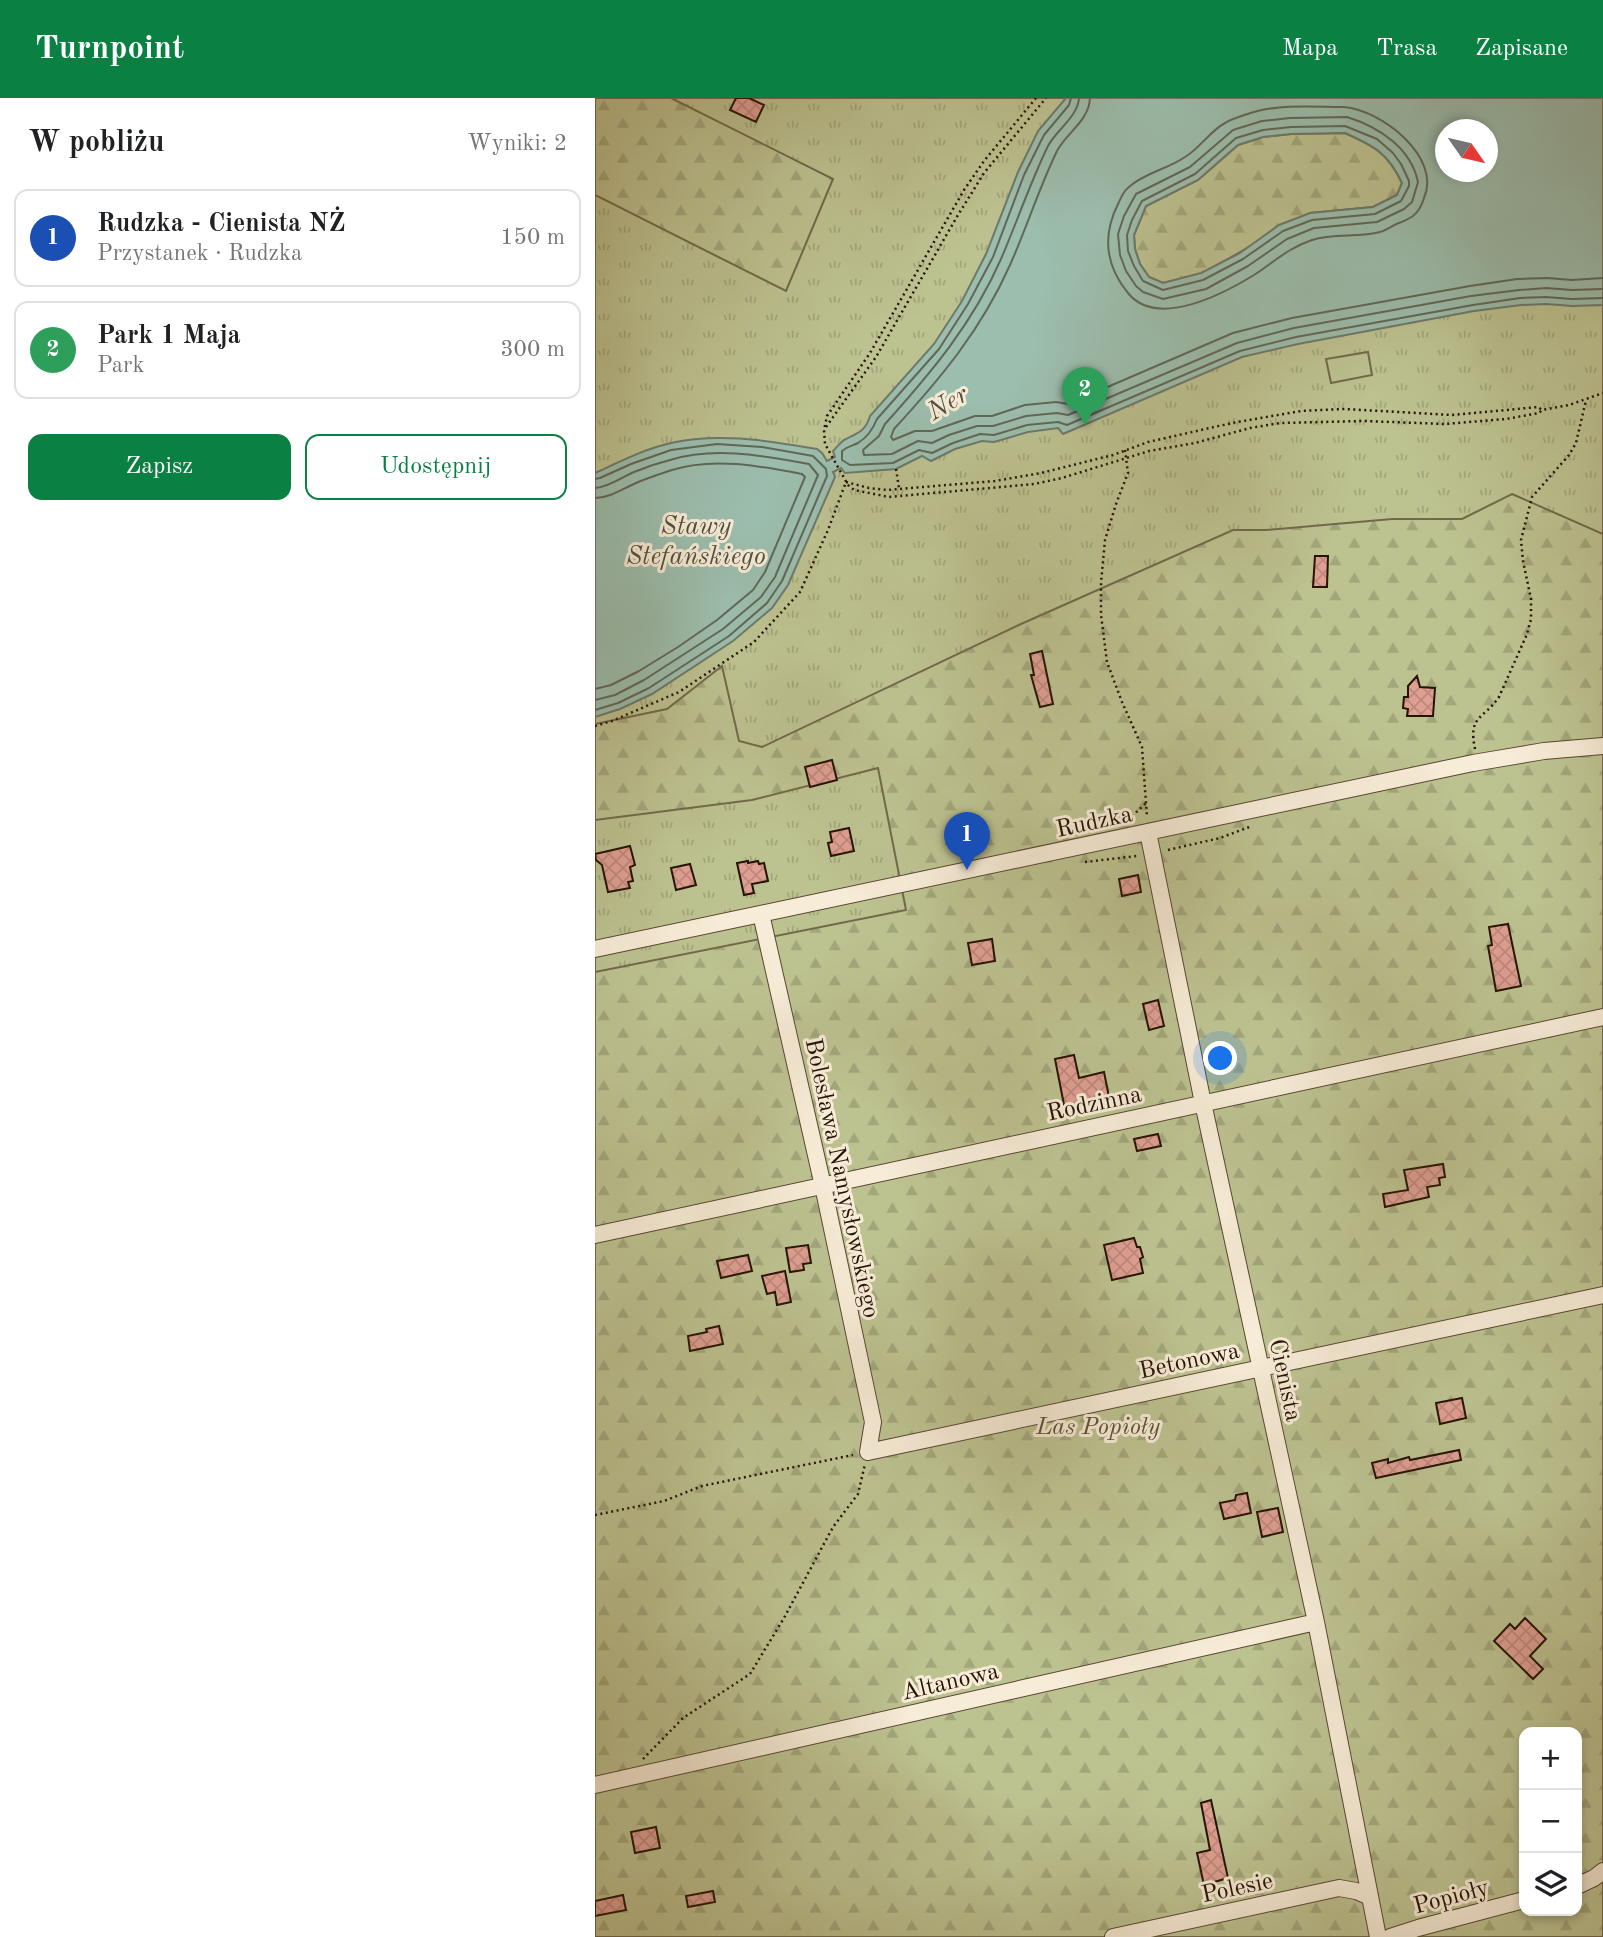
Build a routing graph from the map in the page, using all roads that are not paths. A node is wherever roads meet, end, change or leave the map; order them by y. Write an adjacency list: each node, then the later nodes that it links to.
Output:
1 (1603, 746): 2 (street, Rudzka)
2 (1149, 832): 3 (street, Rudzka); 6 (street, Cienista)
3 (761, 914): 4 (street, Rudzka); 7 (street, Bolesława Namysłowskiego)
4 (595, 949)
5 (1603, 1017): 6 (street, Rodzinna)
6 (1203, 1103): 7 (street, Rodzinna); 10 (street, Cienista)
7 (823, 1186): 8 (street, Rodzinna); 11 (street, Bolesława Namysłowskiego)
8 (595, 1235)
9 (1603, 1295): 10 (street, Betonowa)
10 (1259, 1368): 11 (street, Betonowa); 12 (street, Cienista)
11 (868, 1452)
12 (1316, 1622): 13 (street, Altanowa); 16 (street, Cienista)
13 (595, 1784)
14 (1603, 1871): 15 (street)
15 (1582, 1884)
16 (1370, 1897): 18 (street, Polesie); 19 (street, Cienista)
17 (1519, 1901): 20 (street, Popioły)
18 (1113, 1937)
19 (1378, 1937)
20 (1390, 1937)

